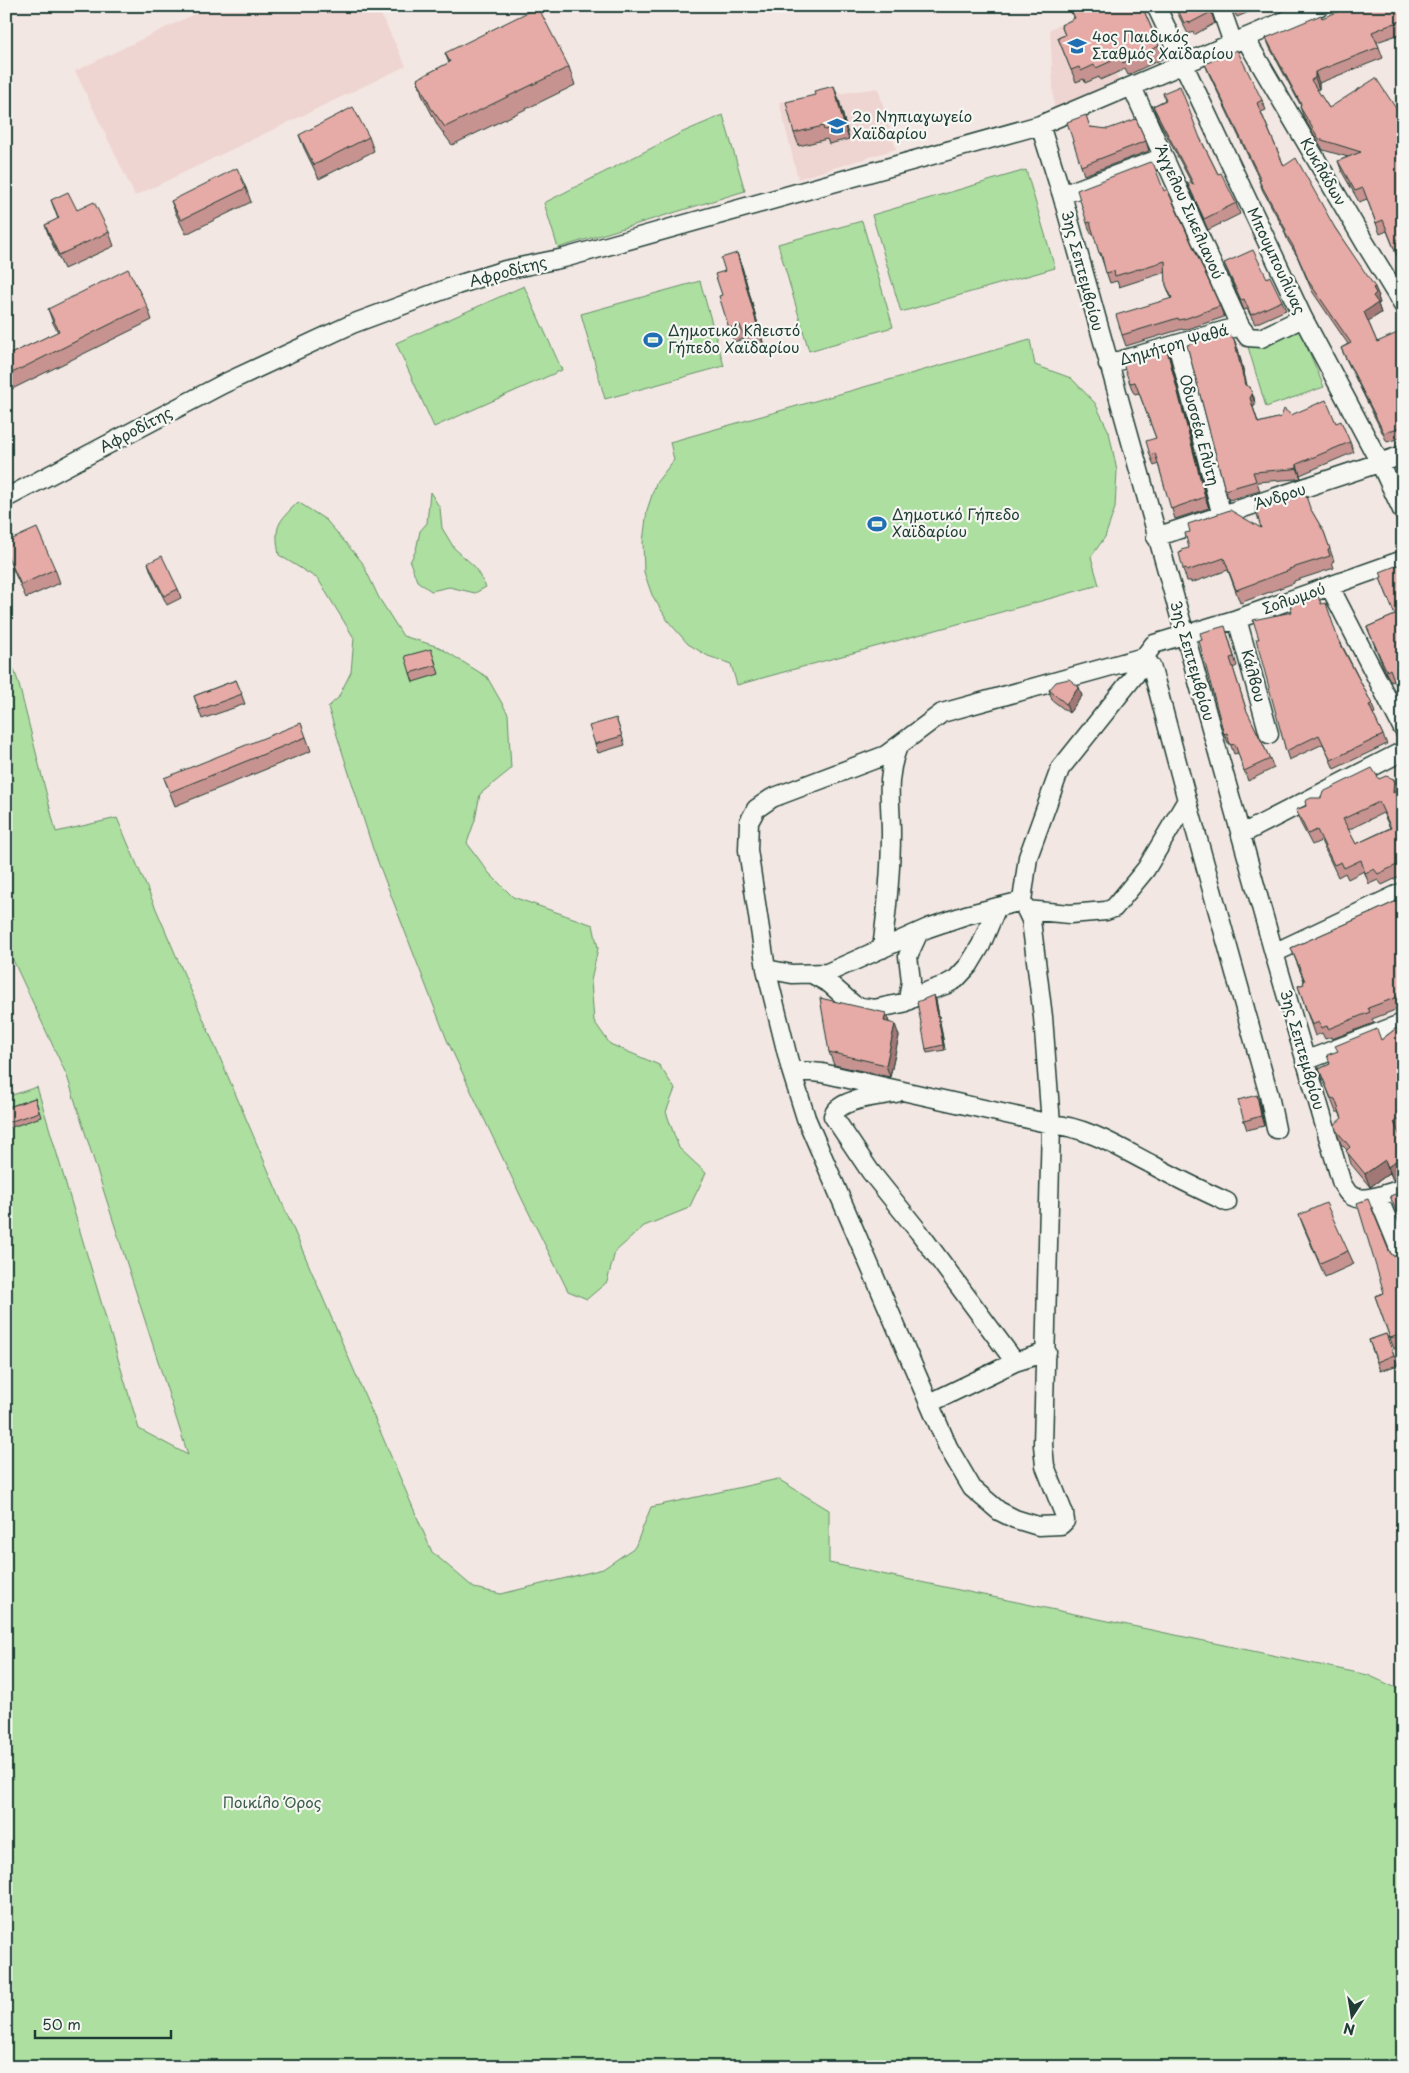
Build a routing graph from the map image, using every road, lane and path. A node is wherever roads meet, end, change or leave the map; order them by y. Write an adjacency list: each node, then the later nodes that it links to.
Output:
1 (1156, 6): 5 (street, Μπουμπουλίνας)
2 (1220, 6): 4 (street, Κυκλάδων)
3 (1320, 6): 4 (street, Αφροδίτης)
4 (1239, 40): 5 (street, Αφροδίτης); 10 (street, Κυκλάδων)
5 (1184, 65): 6 (street, Αφροδίτης); 11 (street, Μπουμπουλίνας)
6 (1132, 86): 7 (street, Αφροδίτης); 8 (street, Άγγελου Σικελιανού)
7 (1040, 125): 9 (street, 3ης Σεπτεμβρίου); 17 (street, Αφροδίτης)
8 (1164, 157): 9 (street); 12 (street, Άγγελου Σικελιανού)
9 (1062, 194): 14 (street, 3ης Σεπτεμβρίου)
10 (1403, 305)
11 (1303, 318): 12 (street, Δημήτρη Ψαθά); 16 (street, Μπουμπουλίνας)
12 (1244, 332): 13 (street, Δημήτρη Ψαθά)
13 (1177, 344): 14 (street, Δημήτρη Ψαθά); 19 (street, Οδυσσέα Ελύτη)
14 (1108, 364): 20 (street, 3ης Σεπτεμβρίου)
15 (1403, 455): 16 (street, Άνδρου)
16 (1380, 463): 18 (street, Μπουμπουλίνας); 19 (street, Άνδρου)
17 (6, 498)
18 (1403, 512)
19 (1222, 516): 20 (street, Άνδρου)
20 (1156, 537): 24 (street, 3ης Σεπτεμβρίου)
21 (1403, 560): 22 (street, Σολωμού)
22 (1330, 587): 23 (street, Σολωμού); 26 (street)
23 (1237, 619): 24 (street, Σολωμού); 27 (street, Κάλβου)
24 (1185, 635): 25 (street, Σολωμού); 31 (street, 3ης Σεπτεμβρίου)
25 (1144, 656): 28 (street); 30 (street); 33 (street)
26 (1401, 719)
27 (1269, 734)
28 (898, 746): 36 (street); 38 (street)
29 (1403, 751): 31 (street)
30 (1187, 800): 33 (street); 46 (street)
31 (1242, 834): 37 (street, 3ης Σεπτεμβρίου)
32 (1403, 892): 37 (street)
33 (1024, 905): 34 (street); 45 (street)
34 (997, 907): 35 (street); 40 (street)
35 (919, 932): 36 (street); 40 (street)
36 (882, 949): 39 (street)
37 (1274, 953): 42 (street, 3ης Σεπτεμβρίου)
38 (766, 969): 39 (street); 43 (street)
39 (812, 974): 40 (street)
40 (908, 1000)
41 (1403, 1023): 42 (street)
42 (1305, 1062): 48 (street, 3ης Σεπτεμβρίου)
43 (791, 1070): 44 (street); 53 (street)
44 (906, 1091): 45 (street); 52 (street)
45 (1051, 1124): 49 (street); 51 (street)
46 (1276, 1129)
47 (1403, 1188): 48 (street)
48 (1378, 1197): 50 (street)
49 (1227, 1202)
50 (1403, 1258)
51 (1047, 1352): 52 (street); 53 (street)
52 (1016, 1362): 53 (street)
53 (930, 1403)

